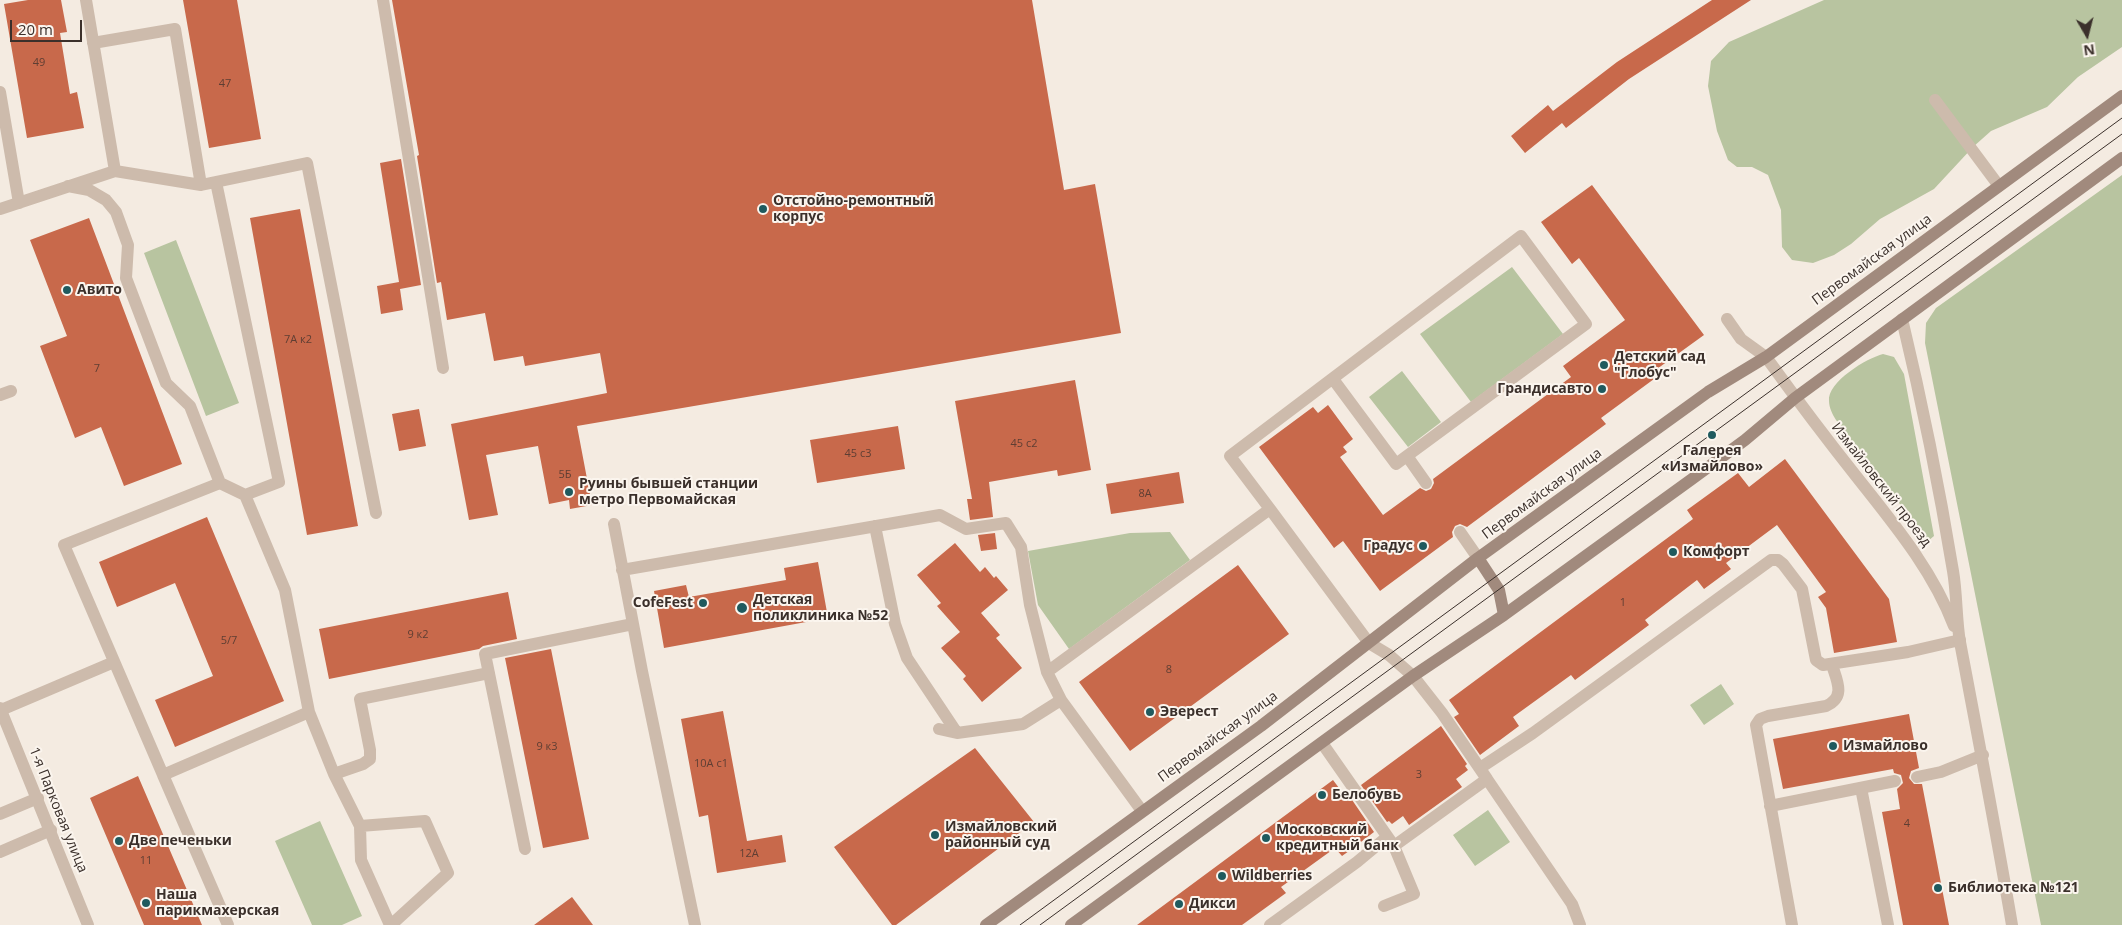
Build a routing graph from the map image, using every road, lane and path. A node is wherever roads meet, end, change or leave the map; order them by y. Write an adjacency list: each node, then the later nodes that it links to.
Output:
1 (86, 0): 3 (street)
2 (383, 0): 18 (street)
3 (93, 43): 8 (street); 10 (street)
4 (0, 92): 13 (street)
5 (2122, 96): 12 (main road, Первомайская улица)
6 (1935, 100): 12 (street)
7 (2122, 158): 16 (main road)
8 (116, 171): 10 (street); 11 (street)
9 (216, 182): 10 (street); 24 (street); 26 (street)
10 (201, 185)
11 (68, 186): 13 (street); 22 (street)
12 (1999, 186): 17 (main road, Первомайская улица)
13 (19, 202): 14 (street)
14 (0, 209)
15 (1727, 319): 17 (street, Измайловский проезд)
16 (1902, 319): 20 (main road); 34 (street, Измайловский проезд)
17 (1766, 357): 20 (street, Измайловский проезд); 30 (main road, Первомайская улица)
18 (444, 368)
19 (1333, 379): 21 (street); 21 (street); 25 (street)
20 (1795, 398): 32 (main road); 34 (street, Измайловский проезд)
21 (1407, 456): 23 (street)
22 (220, 483): 24 (street); 36 (street)
23 (1426, 483)
24 (244, 495): 43 (street)
25 (1270, 509): 35 (street); 38 (street)
26 (376, 514)
27 (614, 524): 31 (street)
28 (875, 526): 31 (street); 38 (street); 45 (street)
29 (1460, 532): 30 (street)
30 (1478, 558): 32 (main road); 35 (main road, Первомайская улица)
31 (622, 570): 33 (street)
32 (1504, 615): 40 (main road)
33 (633, 624): 39 (street); 64 (street)
34 (1960, 640): 37 (street); 47 (street, Измайловский проезд)
35 (1369, 643): 40 (street); 56 (main road, Первомайская улица)
36 (114, 662): 42 (street); 50 (street)
37 (1832, 665): 48 (street); 55 (street)
38 (1047, 672): 41 (street)
39 (489, 673): 49 (street); 61 (street)
40 (1413, 676): 46 (main road); 48 (street)
41 (1061, 700): 45 (street); 56 (street)
42 (0, 709): 54 (street, 1-я Парковая улица)
43 (309, 712): 49 (street); 50 (street)
44 (939, 729): 45 (street)
45 (957, 733)
46 (1322, 743): 60 (street); 69 (main road)
47 (1983, 755): 51 (street); 74 (street, Измайловский проезд)
48 (1484, 773): 60 (street); 71 (street)
49 (334, 774): 58 (street)
50 (163, 775): 66 (street)
51 (1917, 777)
52 (1895, 781): 53 (street)
53 (1861, 788): 55 (street); 73 (street)
54 (38, 798): 57 (street); 59 (street, 1-я Парковая улица)
55 (1770, 806): 72 (street)
56 (1142, 811): 68 (main road, Первомайская улица)
57 (0, 814)
58 (360, 826): 67 (street); 67 (street)
59 (51, 830): 62 (street); 65 (street, 1-я Парковая улица)
60 (1391, 842): 63 (street); 70 (street)
61 (525, 849)
62 (0, 852)
63 (1384, 906)
64 (692, 924)
65 (88, 925)
66 (228, 925)
67 (391, 925)
68 (986, 925)
69 (1071, 925)
70 (1270, 925)
71 (1580, 925)
72 (1792, 925)
73 (1888, 925)
74 (2012, 925)

